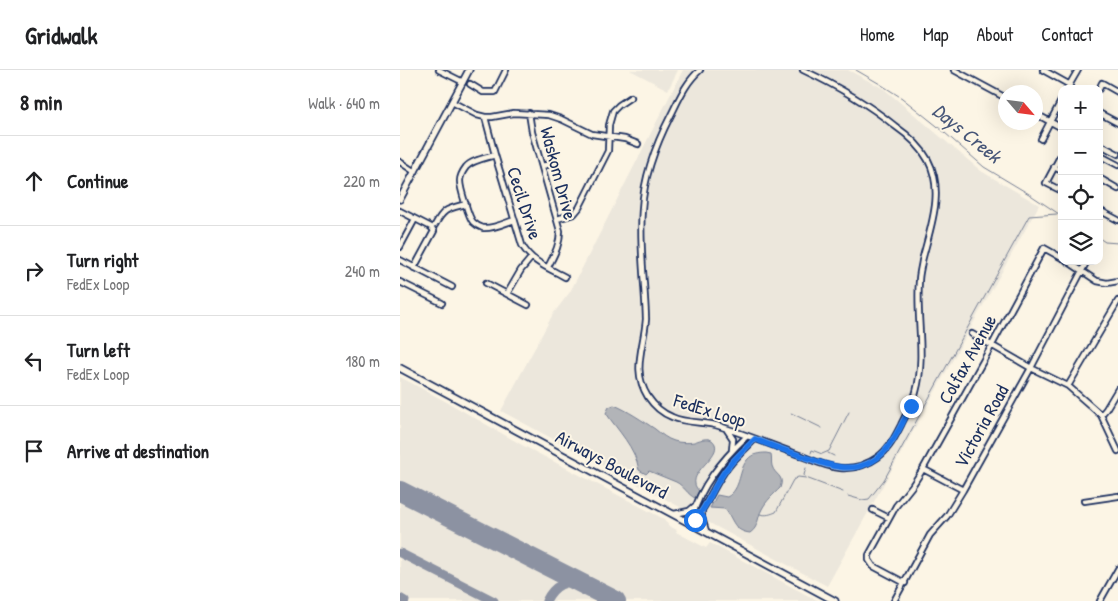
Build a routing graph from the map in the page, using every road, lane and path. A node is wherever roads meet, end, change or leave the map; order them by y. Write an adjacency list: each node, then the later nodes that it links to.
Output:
1 (439, 70): 9 (street)
2 (469, 70): 9 (main road)
3 (506, 70): 10 (street)
4 (700, 70): 78 (street, FedEx Loop)
5 (803, 70): 80 (street, FedEx Loop)
6 (954, 70): 15 (street)
7 (1042, 70): 11 (street)
8 (1078, 70): 12 (street)
9 (463, 82): 17 (main road)
10 (470, 84)
11 (1065, 85)
12 (1069, 85)
13 (1101, 85): 14 (street)
14 (1118, 92)
15 (998, 94)
16 (631, 97): 26 (street)
17 (452, 102): 21 (street); 40 (main road)
18 (1058, 107): 23 (street)
19 (528, 113): 21 (street); 26 (street); 37 (street, Waskom Drive)
20 (1103, 115): 24 (street)
21 (485, 117): 31 (street, Cecil Drive)
22 (1043, 118): 23 (street)
23 (1050, 122): 25 (street); 27 (street)
24 (1118, 122)
25 (1058, 126)
26 (609, 137): 28 (street); 49 (street)
27 (1040, 139)
28 (638, 144)
29 (1103, 146): 30 (street)
30 (1118, 154)
31 (495, 155): 45 (street); 50 (street, Cecil Drive)
32 (1103, 157): 36 (street)
33 (1058, 161): 38 (street)
34 (400, 162): 40 (street)
35 (555, 163): 37 (street)
36 (1117, 163)
37 (542, 166): 49 (street, Waskom Drive)
38 (1054, 167): 39 (street); 42 (street)
39 (1058, 169)
40 (415, 172): 44 (main road)
41 (1103, 180): 43 (street)
42 (1058, 189)
43 (1118, 189)
44 (400, 199)
45 (466, 204): 50 (street); 52 (street)
46 (400, 211): 48 (street)
47 (1103, 212): 51 (street)
48 (415, 219): 53 (street); 60 (street)
49 (557, 219): 59 (street, Waskom Drive)
50 (514, 220): 55 (street, Cecil Drive)
51 (1118, 220)
52 (435, 225)
53 (400, 247)
54 (1058, 256): 72 (street, Colfax Avenue)
55 (531, 258): 59 (street, Cecil Drive); 67 (street)
56 (400, 260): 60 (street)
57 (1073, 265): 61 (street)
58 (1086, 265): 61 (street, Victoria Road)
59 (548, 267): 62 (street, Cecil Drive)
60 (414, 268): 66 (street)
61 (1082, 271): 63 (street); 74 (street, Victoria Road)
62 (565, 276)
63 (1118, 281)
64 (400, 282): 69 (street)
65 (486, 283): 67 (street)
66 (452, 287)
67 (508, 294): 70 (street)
68 (1118, 301): 75 (street)
69 (442, 303)
70 (528, 305)
71 (972, 334): 72 (street)
72 (992, 345): 74 (street); 83 (street, Colfax Avenue)
73 (400, 368): 92 (main road, Airways Boulevard)
74 (1031, 368): 75 (street); 86 (street, Victoria Road)
75 (1068, 386): 77 (street)
76 (1118, 389): 77 (street)
77 (1100, 415): 82 (street)
78 (726, 428): 79 (street, FedEx Loop); 81 (street)
79 (747, 436): 80 (street, FedEx Loop); 81 (street)
80 (755, 439): 85 (street)
81 (732, 451): 84 (street)
82 (1118, 451)
83 (923, 469): 86 (street); 93 (street, Colfax Avenue)
84 (711, 478): 85 (street); 89 (street)
85 (718, 482): 91 (street)
86 (963, 490): 97 (street, Victoria Road)
87 (1118, 496): 88 (street)
88 (1084, 501)
89 (696, 505): 92 (street); 94 (street)
90 (873, 510): 93 (street)
91 (702, 511): 94 (street); 95 (street)
92 (674, 514): 94 (main road, Airways Boulevard)
93 (889, 518): 97 (street, Colfax Avenue)
94 (691, 523): 95 (main road, Airways Boulevard)
95 (706, 531): 98 (main road, Airways Boulevard)
96 (1118, 569): 100 (street)
97 (905, 583): 99 (street, Victoria Road)
98 (835, 601)
99 (894, 601)
100 (1100, 601)

